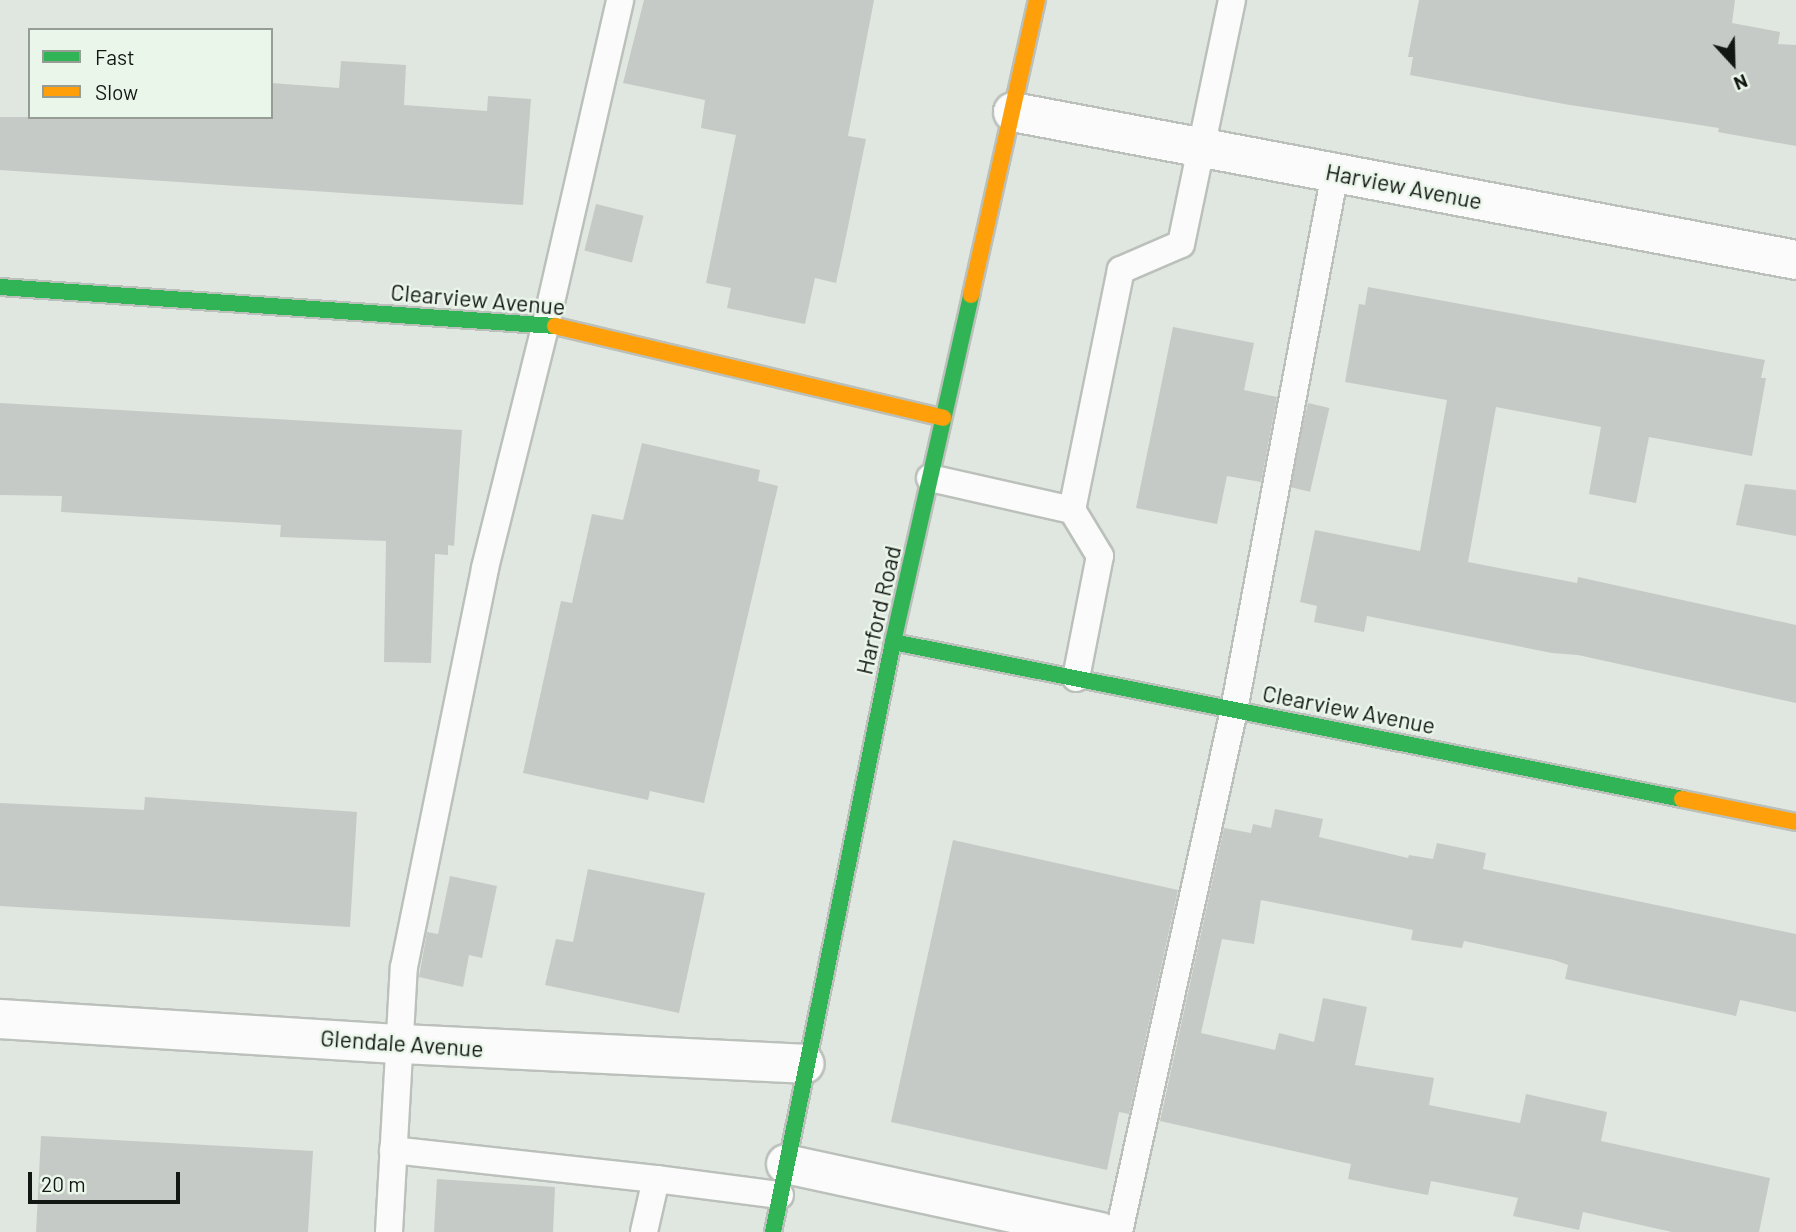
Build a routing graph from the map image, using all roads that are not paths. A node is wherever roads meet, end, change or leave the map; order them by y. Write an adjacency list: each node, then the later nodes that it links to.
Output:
1 (620, 0): 9 (lane)
2 (1037, 0): 4 (street, Harford Road)
3 (1232, 0): 5 (lane)
4 (1013, 112): 5 (street, Harview Avenue); 10 (street, Harford Road)
5 (1202, 148): 6 (street, Harview Avenue); 12 (lane)
6 (1335, 173): 7 (street, Harview Avenue); 15 (lane)
7 (1796, 260)
8 (0, 287): 9 (street, Clearview Avenue)
9 (546, 324): 10 (street, Clearview Avenue); 18 (lane)
10 (943, 418): 11 (street, Harford Road)
11 (930, 478): 12 (lane); 13 (street, Harford Road)
12 (1072, 510): 14 (lane)
13 (893, 642): 14 (street, Clearview Avenue); 19 (street, Harford Road)
14 (1076, 678): 15 (street, Clearview Avenue)
15 (1234, 710): 16 (street, Clearview Avenue); 27 (lane)
16 (1796, 822)
17 (0, 1019): 18 (street, Glendale Avenue)
18 (401, 1044): 19 (street, Glendale Avenue); 20 (lane)
19 (804, 1064): 22 (street, Harford Road)
20 (393, 1150): 21 (lane); 23 (lane)
21 (656, 1179): 22 (lane); 24 (lane)
22 (783, 1179): 25 (street, Harford Road); 26 (street)
23 (389, 1232)
24 (645, 1232)
25 (773, 1232)
26 (1100, 1232)
27 (1119, 1232)

